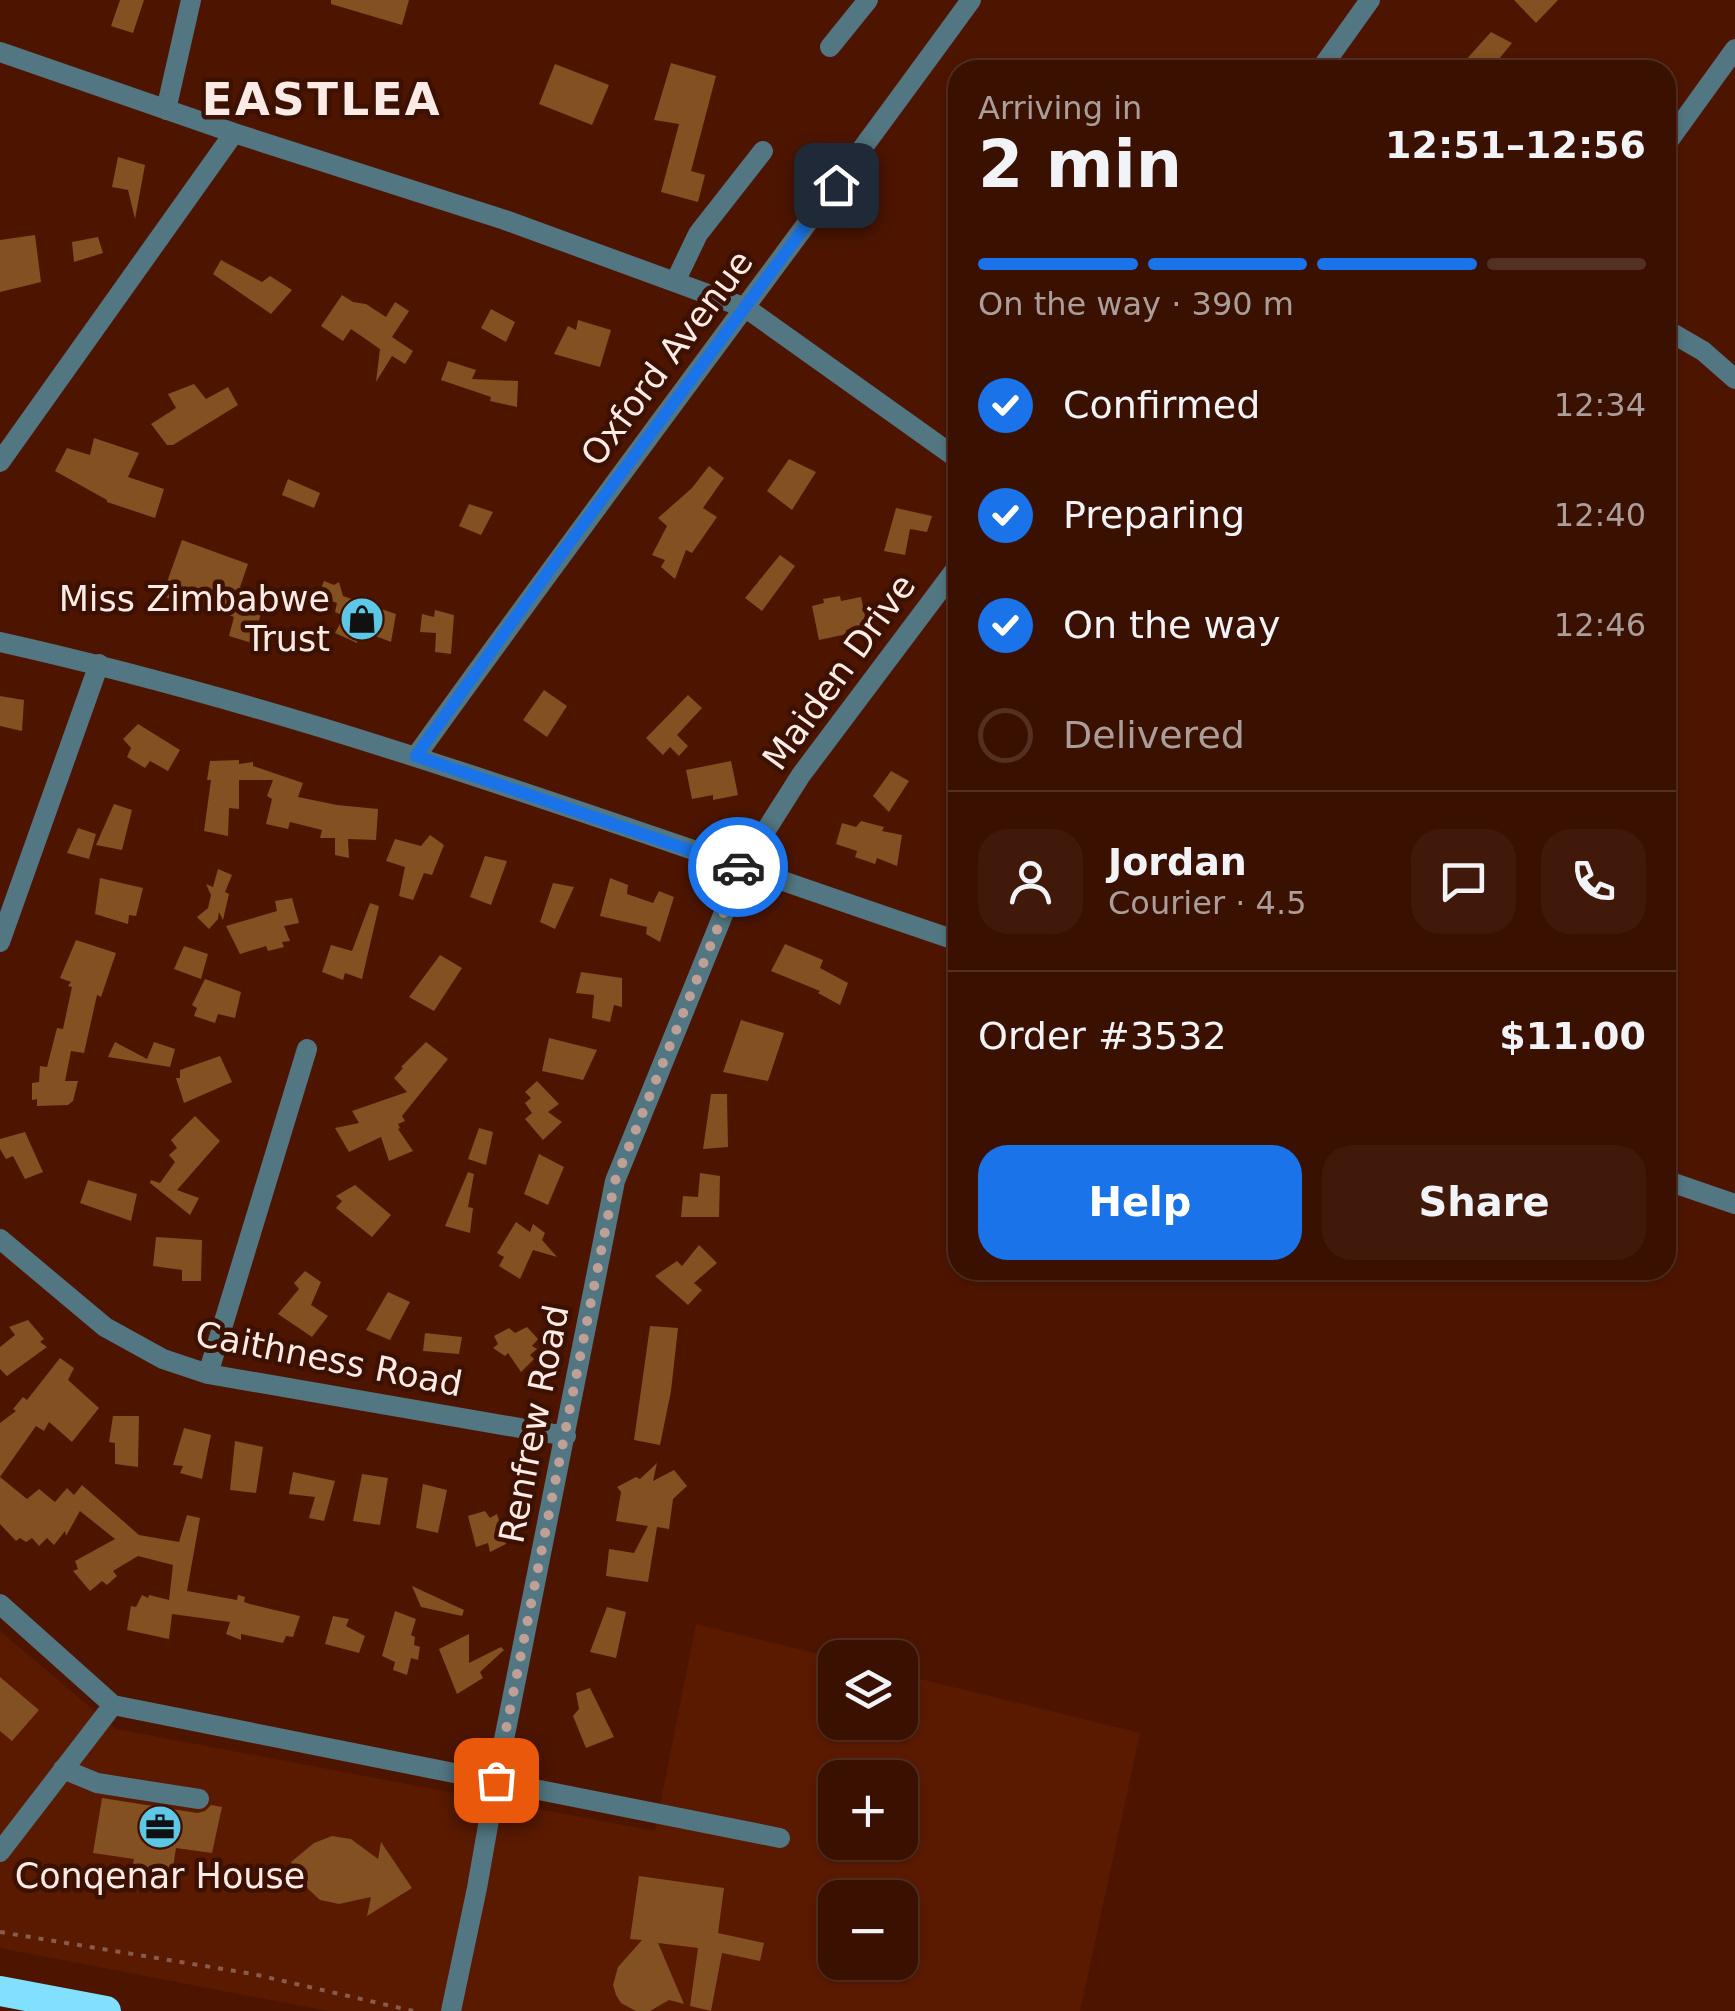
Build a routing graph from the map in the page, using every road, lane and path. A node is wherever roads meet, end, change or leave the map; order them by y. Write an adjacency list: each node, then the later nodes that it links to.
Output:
1 (191, 0): 9 (street)
2 (868, 0): 5 (street)
3 (971, 0): 14 (street, Oxford Avenue)
4 (1370, 0): 8 (street)
5 (830, 47)
6 (1735, 49): 10 (street)
7 (0, 52): 9 (street)
8 (1327, 60)
9 (166, 110): 11 (street)
10 (1676, 131)
11 (234, 134): 13 (street); 18 (street)
12 (763, 150): 13 (street)
13 (675, 282): 14 (street)
14 (746, 308): 17 (street); 22 (street, Oxford Avenue)
15 (1676, 335): 16 (street)
16 (1735, 379)
17 (948, 453)
18 (0, 462)
19 (948, 579): 23 (street, Maiden Drive)
20 (0, 642): 21 (street)
21 (99, 664): 22 (street); 25 (street)
22 (416, 756): 23 (street)
23 (742, 868): 24 (street); 31 (street, Renfrew Road)
24 (948, 938)
25 (0, 942)
26 (308, 1049): 30 (street)
27 (1676, 1184): 28 (street)
28 (1735, 1204)
29 (0, 1239): 30 (street, Caithness Road)
30 (208, 1374): 31 (street, Caithness Road)
31 (566, 1436): 35 (street, Renfrew Road)
32 (0, 1604): 33 (street)
33 (113, 1705): 34 (street); 35 (street)
34 (63, 1770): 36 (street); 38 (street)
35 (496, 1780): 37 (street); 43 (street, Renfrew Road)
36 (199, 1800)
37 (780, 1838)
38 (0, 1852)
39 (0, 1932): 42 (path)
40 (0, 1991): 41 (highway)
41 (106, 2011)
42 (413, 2011)
43 (450, 2011)

